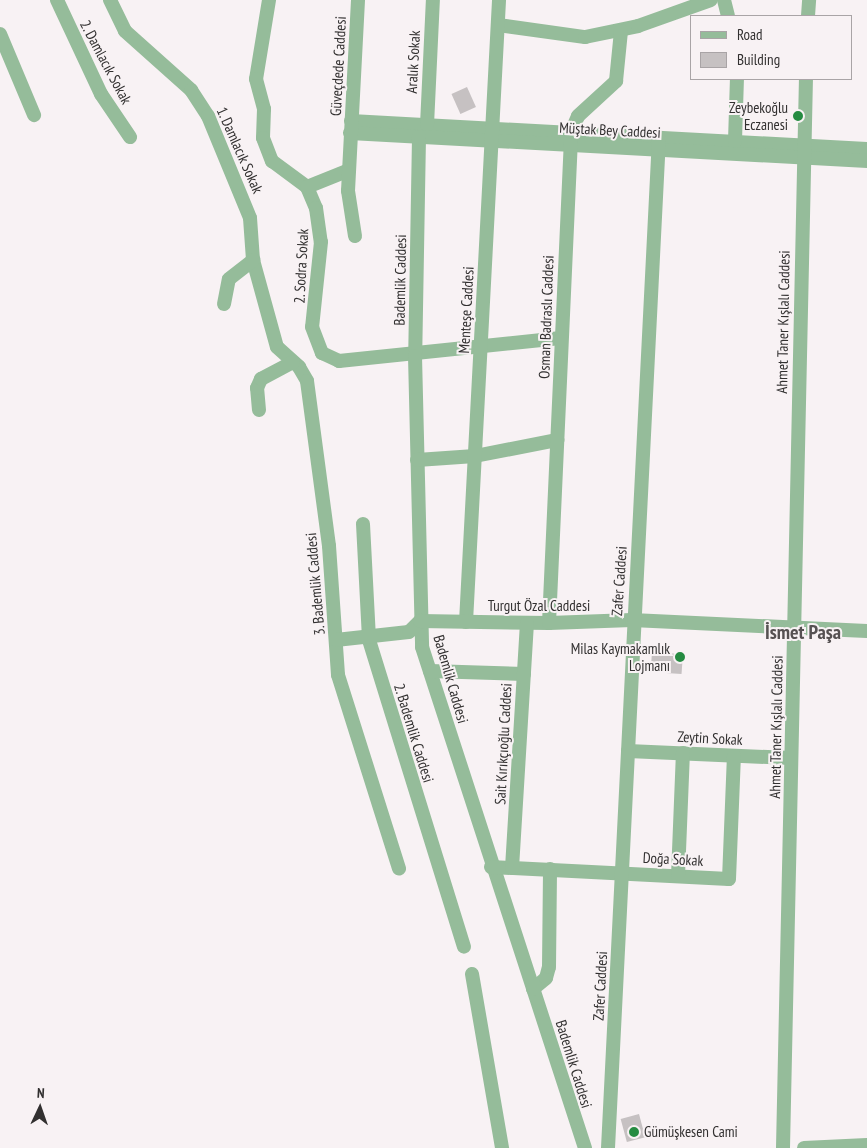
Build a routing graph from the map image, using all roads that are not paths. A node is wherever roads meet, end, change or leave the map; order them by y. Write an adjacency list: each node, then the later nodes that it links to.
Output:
1 (57, 0): 21 (street, 2. Damlacık Sokak)
2 (110, 0): 31 (street, 1. Damlacık Sokak)
3 (269, 0): 29 (street)
4 (357, 0): 18 (street, Güveçdede Caddesi)
5 (433, 0): 19 (street, Aralık Sokak)
6 (499, 0): 12 (street, Menteşe Caddesi)
7 (711, 0): 13 (street)
8 (724, 0): 10 (street)
9 (809, 0): 11 (street)
10 (728, 15)
11 (808, 15)
12 (498, 25): 13 (street); 20 (street, Menteşe Caddesi)
13 (621, 31): 22 (street)
14 (0, 34): 17 (street)
15 (738, 80): 23 (street)
16 (806, 80): 26 (street, Ahmet Taner Kışlalı Caddesi)
17 (34, 115)
18 (351, 127): 19 (street, Müştak Bey Caddesi); 28 (street, Güveçdede Caddesi)
19 (423, 131): 20 (street, Müştak Bey Caddesi); 35 (street, Bademlik Caddesi)
20 (492, 134): 22 (street, Müştak Bey Caddesi); 34 (street, Menteşe Caddesi)
21 (130, 137)
22 (570, 138): 24 (street, Müştak Bey Caddesi); 33 (street, Osman Badraslı Caddesi)
23 (735, 140): 24 (street, Müştak Bey Caddesi); 26 (street, Müştak Bey Caddesi)
24 (658, 143): 26 (street, Müştak Bey Caddesi); 42 (street, Zafer Caddesi)
25 (867, 148): 26 (street, Müştak Bey Caddesi)
26 (803, 151): 27 (street, Müştak Bey Caddesi); 47 (street, Ahmet Taner Kışlalı Caddesi)
27 (867, 161)
28 (349, 170): 29 (street); 30 (street, Güveçdede Caddesi)
29 (307, 186): 35 (street, 2. Sodra Sokak)
30 (355, 236)
31 (253, 260): 32 (street); 36 (street, 1. Damlacık Sokak)
32 (224, 304)
33 (561, 338): 34 (street); 38 (street, Osman Badraslı Caddesi)
34 (481, 349): 35 (street); 39 (street, Menteşe Caddesi)
35 (415, 352): 40 (street, Bademlik Caddesi)
36 (293, 362): 37 (street); 50 (street, 3. Bademlik Caddesi)
37 (259, 410)
38 (557, 440): 39 (street); 46 (street, Osman Badraslı Caddesi)
39 (475, 456): 40 (street); 44 (street, Menteşe Caddesi)
40 (417, 460): 43 (street, Bademlik Caddesi)
41 (363, 524): 49 (street, 2. Bademlik Caddesi)
42 (632, 620): 46 (street, Turgut Özal Caddesi); 47 (street, Turgut Özal Caddesi); 53 (street, Zafer Caddesi)
43 (420, 621): 44 (street, Turgut Özal Caddesi); 49 (street); 51 (street, Bademlik Caddesi)
44 (466, 622): 45 (street, Turgut Özal Caddesi)
45 (527, 623): 46 (street, Turgut Özal Caddesi); 52 (street, Sait Kırıkçıoğlu Caddesi)
46 (549, 624)
47 (794, 629): 48 (street, Turgut Özal Caddesi); 56 (street, Ahmet Taner Kışlalı Caddesi)
48 (867, 631)
49 (369, 637): 50 (street); 63 (street, 2. Bademlik Caddesi)
50 (336, 640): 59 (street, 3. Bademlik Caddesi)
51 (430, 671): 52 (street); 57 (street, Bademlik Caddesi)
52 (524, 674): 58 (street, Sait Kırıkçıoğlu Caddesi)
53 (628, 751): 54 (street, Zeytin Sokak); 61 (street, Zafer Caddesi)
54 (683, 754): 55 (street, Zeytin Sokak); 62 (street)
55 (734, 756): 56 (street, Zeytin Sokak); 62 (street, Doğa Sokak)
56 (792, 758): 71 (street, Ahmet Taner Kışlalı Caddesi)
57 (492, 867): 58 (street, Doğa Sokak); 65 (street, Bademlik Caddesi)
58 (512, 868): 60 (street, Doğa Sokak)
59 (399, 869)
60 (550, 869): 61 (street, Doğa Sokak); 65 (street)
61 (622, 873): 62 (street, Doğa Sokak); 70 (street, Zafer Caddesi)
62 (678, 876)
63 (464, 947)
64 (472, 974): 68 (street)
65 (533, 989): 69 (street, Bademlik Caddesi)
66 (867, 1145): 67 (street)
67 (840, 1147): 72 (street)
68 (502, 1148)
69 (585, 1148)
70 (608, 1148)
71 (784, 1148)
72 (804, 1148)

